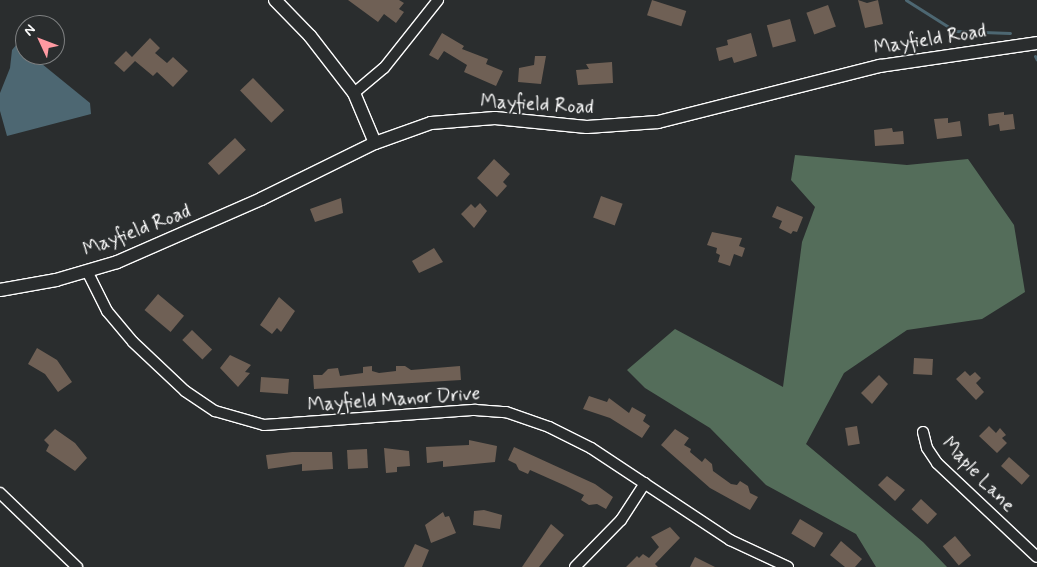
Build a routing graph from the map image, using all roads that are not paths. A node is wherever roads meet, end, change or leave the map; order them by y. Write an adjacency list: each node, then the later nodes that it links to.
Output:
1 (275, 0): 4 (street)
2 (438, 0): 4 (street)
3 (1037, 43): 5 (street, Mayfield Road)
4 (354, 94): 5 (street)
5 (375, 143): 6 (street, Mayfield Road)
6 (87, 271): 7 (street, Mayfield Road); 9 (street, Mayfield Manor Drive)
7 (0, 290)
8 (923, 432): 11 (street, Maple Lane)
9 (645, 483): 13 (street); 14 (street, Mayfield Manor Drive)
10 (0, 493): 12 (street)
11 (1037, 557)
12 (77, 567)
13 (575, 567)
14 (788, 567)

